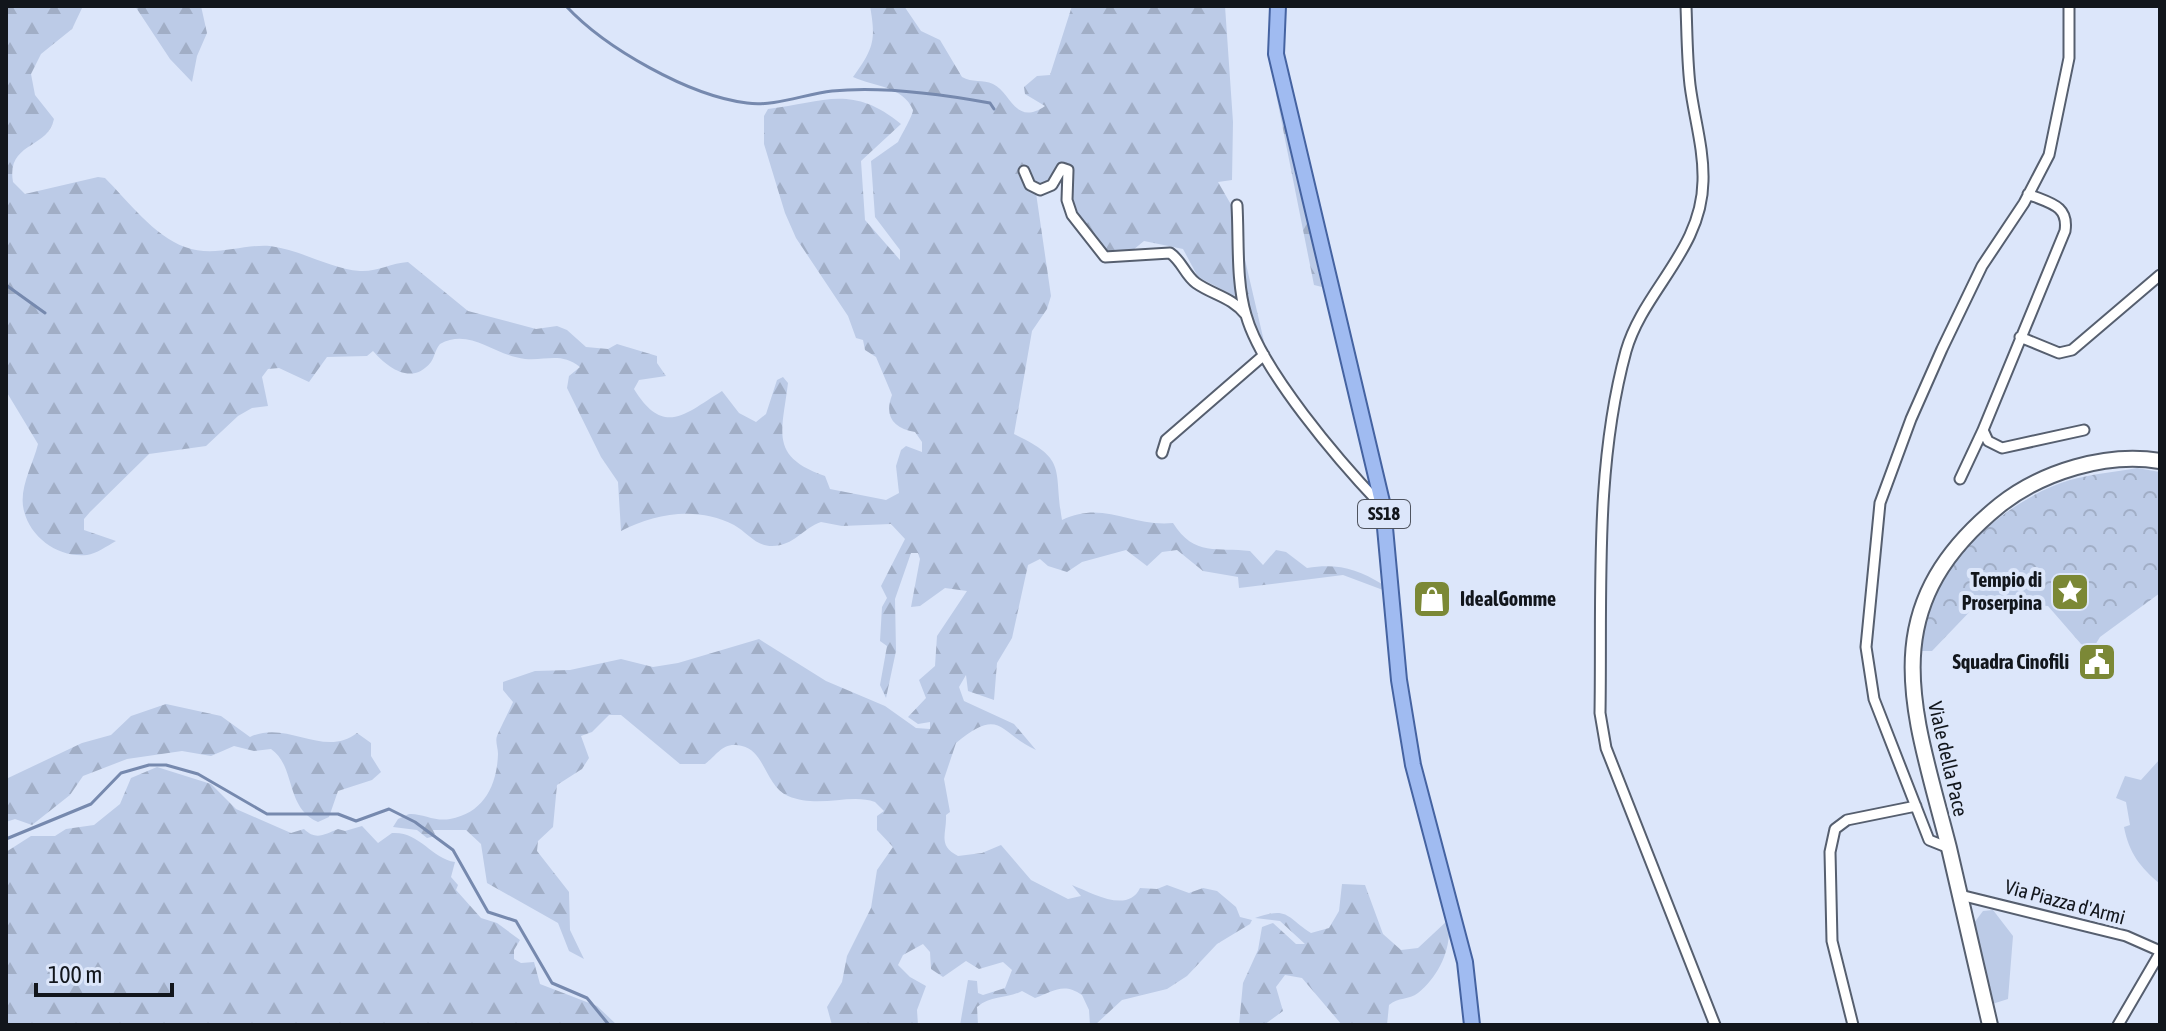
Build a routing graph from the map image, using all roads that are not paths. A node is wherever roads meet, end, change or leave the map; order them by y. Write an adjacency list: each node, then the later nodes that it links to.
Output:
1 (1278, 6): 16 (main road, SS18)
2 (1686, 6): 22 (street)
3 (2069, 6): 5 (street)
4 (1024, 171): 8 (street)
5 (2028, 194): 9 (street); 17 (street)
6 (1237, 205): 8 (street)
7 (2160, 275): 9 (street)
8 (1246, 315): 10 (street)
9 (2020, 337): 11 (street)
10 (1264, 355): 13 (street); 16 (street)
11 (1983, 430): 12 (street); 15 (street)
12 (2084, 430)
13 (1162, 453)
14 (2159, 457): 18 (main road, Viale della Pace)
15 (1960, 479)
16 (1383, 506): 21 (main road, SS18)
17 (1916, 806): 18 (street); 23 (street)
18 (1949, 848): 19 (main road, Viale della Pace)
19 (1960, 895): 20 (street, Via Piazza d'Armi); 24 (main road, Viale della Pace)
20 (2160, 952): 25 (street)
21 (1472, 1025)
22 (1715, 1025)
23 (1853, 1025)
24 (1990, 1025)
25 (2118, 1025)

